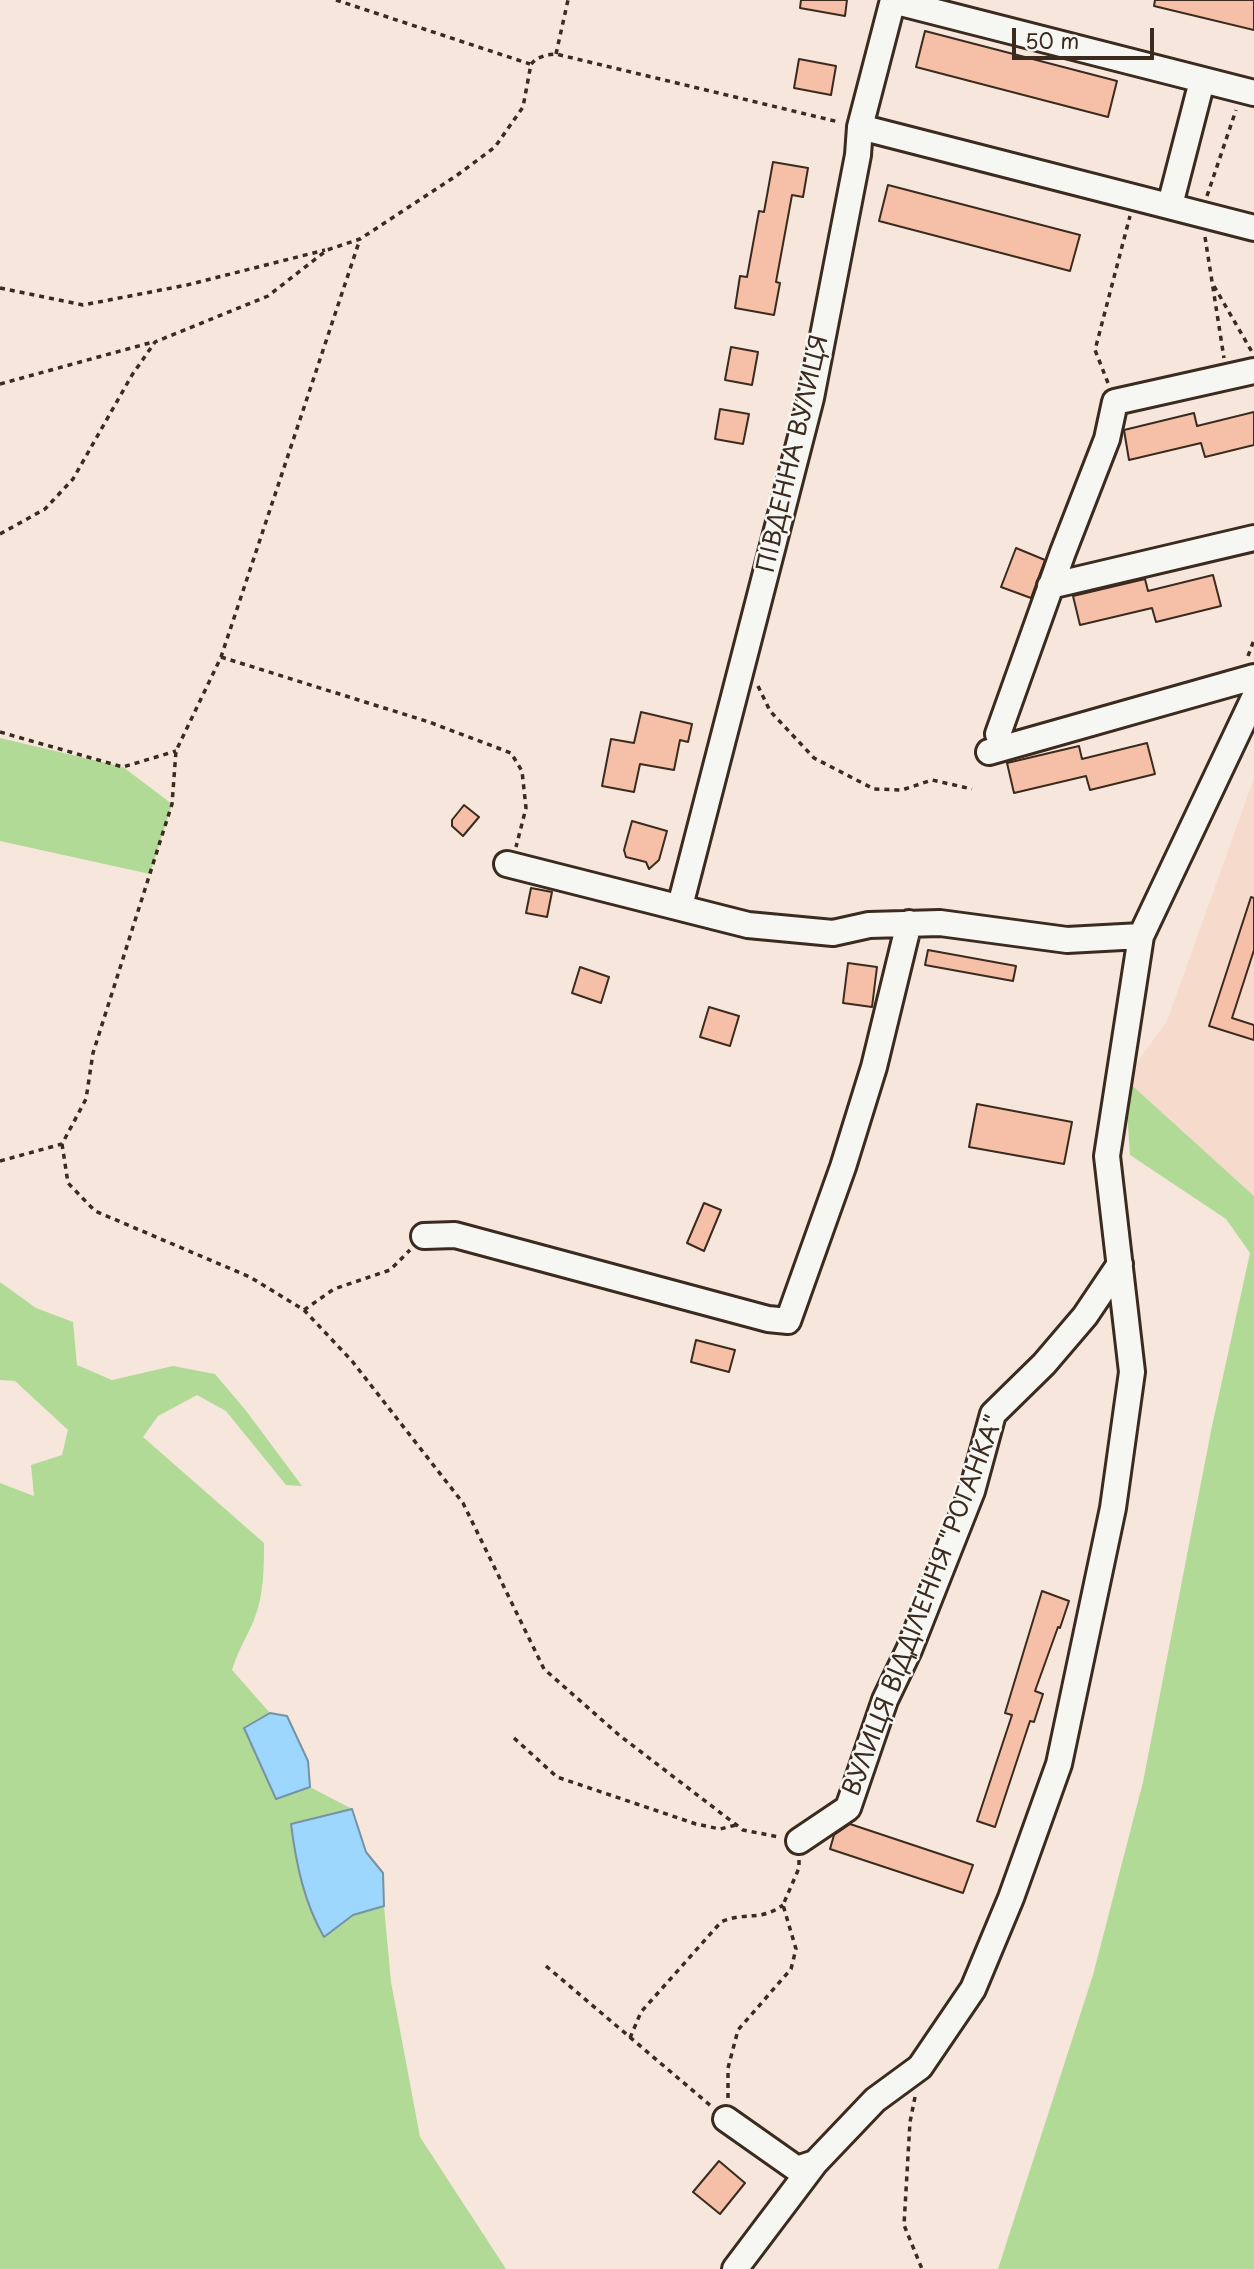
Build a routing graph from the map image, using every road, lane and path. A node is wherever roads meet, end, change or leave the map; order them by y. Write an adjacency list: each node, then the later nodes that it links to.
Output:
1 (336, 0): 5 (path)
2 (568, 0): 4 (path)
3 (893, 1): 6 (street); 8 (street, ПІВДЕННА ВУЛИЦЯ)
4 (556, 54): 5 (path); 8 (path)
5 (531, 64): 13 (path)
6 (1202, 81): 7 (street); 10 (street)
7 (1248, 92): 11 (path)
8 (860, 127): 9 (street); 27 (street, ПІВДЕННА ВУЛИЦЯ)
9 (1135, 196): 10 (street); 22 (path)
10 (1170, 205): 11 (street)
11 (1201, 214): 12 (street); 15 (path)
12 (1254, 228)
13 (360, 239): 14 (path); 26 (path)
14 (327, 250): 16 (path); 17 (path)
15 (1212, 284): 18 (path); 20 (path)
16 (0, 288)
17 (155, 342): 21 (path); 23 (path)
18 (1254, 356)
19 (1254, 371): 20 (street)
20 (1227, 377): 22 (street)
21 (0, 384)
22 (1115, 401): 25 (street)
23 (0, 534)
24 (1254, 538): 25 (street)
25 (1050, 586): 28 (street)
26 (221, 657): 31 (path); 33 (path)
27 (740, 673): 32 (path); 34 (street, ПІВДЕННА ВУЛИЦЯ)
28 (1254, 677)
29 (1253, 707): 36 (street)
30 (0, 732): 31 (path)
31 (176, 751): 37 (path)
32 (972, 789)
33 (507, 864): 34 (street)
34 (680, 906): 35 (street)
35 (909, 923): 36 (street); 39 (street)
36 (1141, 936): 40 (street)
37 (62, 1144): 38 (path); 41 (path)
38 (0, 1161)
39 (424, 1236): 41 (path)
40 (1120, 1264): 44 (street, ВУЛИЦЯ ВІДДІЛЕННЯ "РОГАНКА"); 48 (street)
41 (304, 1310): 43 (path)
42 (514, 1738): 43 (path)
43 (736, 1825): 44 (path)
44 (799, 1841): 45 (path)
45 (783, 1905): 47 (path); 49 (path)
46 (546, 1966): 47 (path)
47 (630, 2038): 49 (path)
48 (920, 2067): 50 (street); 52 (path)
49 (726, 2119): 50 (street)
50 (815, 2162): 51 (street)
51 (735, 2269)
52 (922, 2269)

